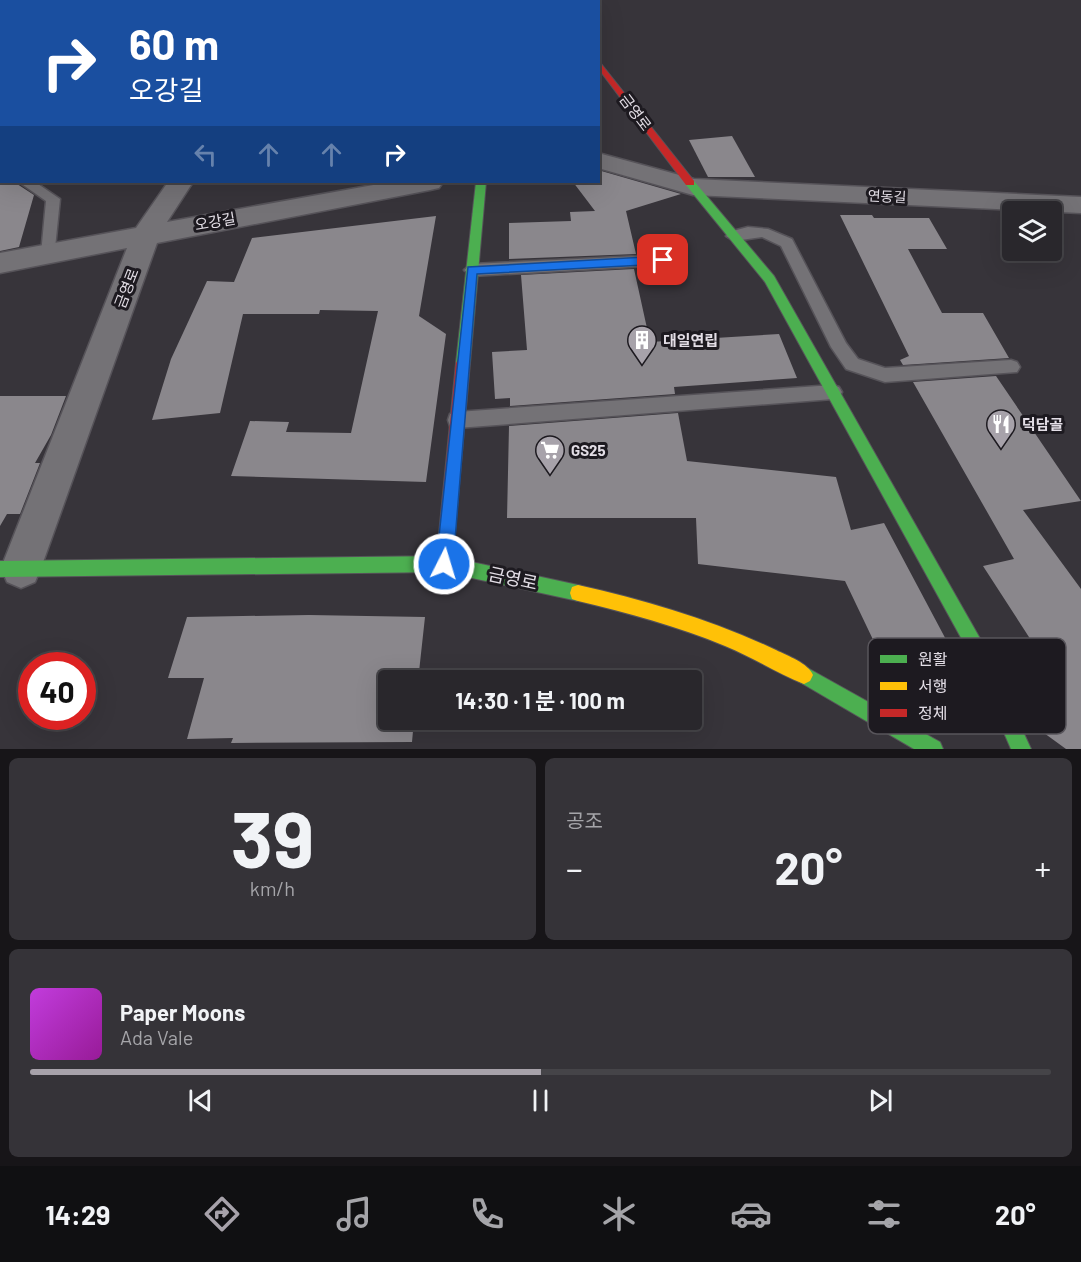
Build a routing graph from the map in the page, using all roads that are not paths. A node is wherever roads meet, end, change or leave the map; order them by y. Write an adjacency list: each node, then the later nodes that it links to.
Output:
1 (600, 65): 8 (street, 금영로)
2 (600, 161): 8 (street)
3 (28, 183): 12 (lane)
4 (179, 183): 10 (street, 금영로)
5 (420, 183): 7 (street, 오강길)
6 (481, 183): 15 (street)
7 (381, 187): 10 (street, 오강길)
8 (693, 187): 9 (street, 연동길); 11 (street, 금영로)
9 (1081, 205)
10 (147, 233): 12 (street, 오강길); 20 (street, 금영로)
11 (734, 236): 16 (lane); 17 (street, 금영로)
12 (49, 254): 14 (street, 오강길)
13 (663, 260): 15 (lane)
14 (0, 263)
15 (472, 270): 18 (street)
16 (1011, 367)
17 (833, 392): 18 (lane); 21 (street, 금영로)
18 (457, 420): 19 (street)
19 (444, 564): 20 (street, 금영로); 22 (street, 금영로)
20 (10, 569)
21 (970, 638)
22 (868, 711)
23 (907, 734): 25 (street, 금영로)
24 (1014, 734): 26 (street, 금영로)
25 (933, 749)
26 (1021, 749)

